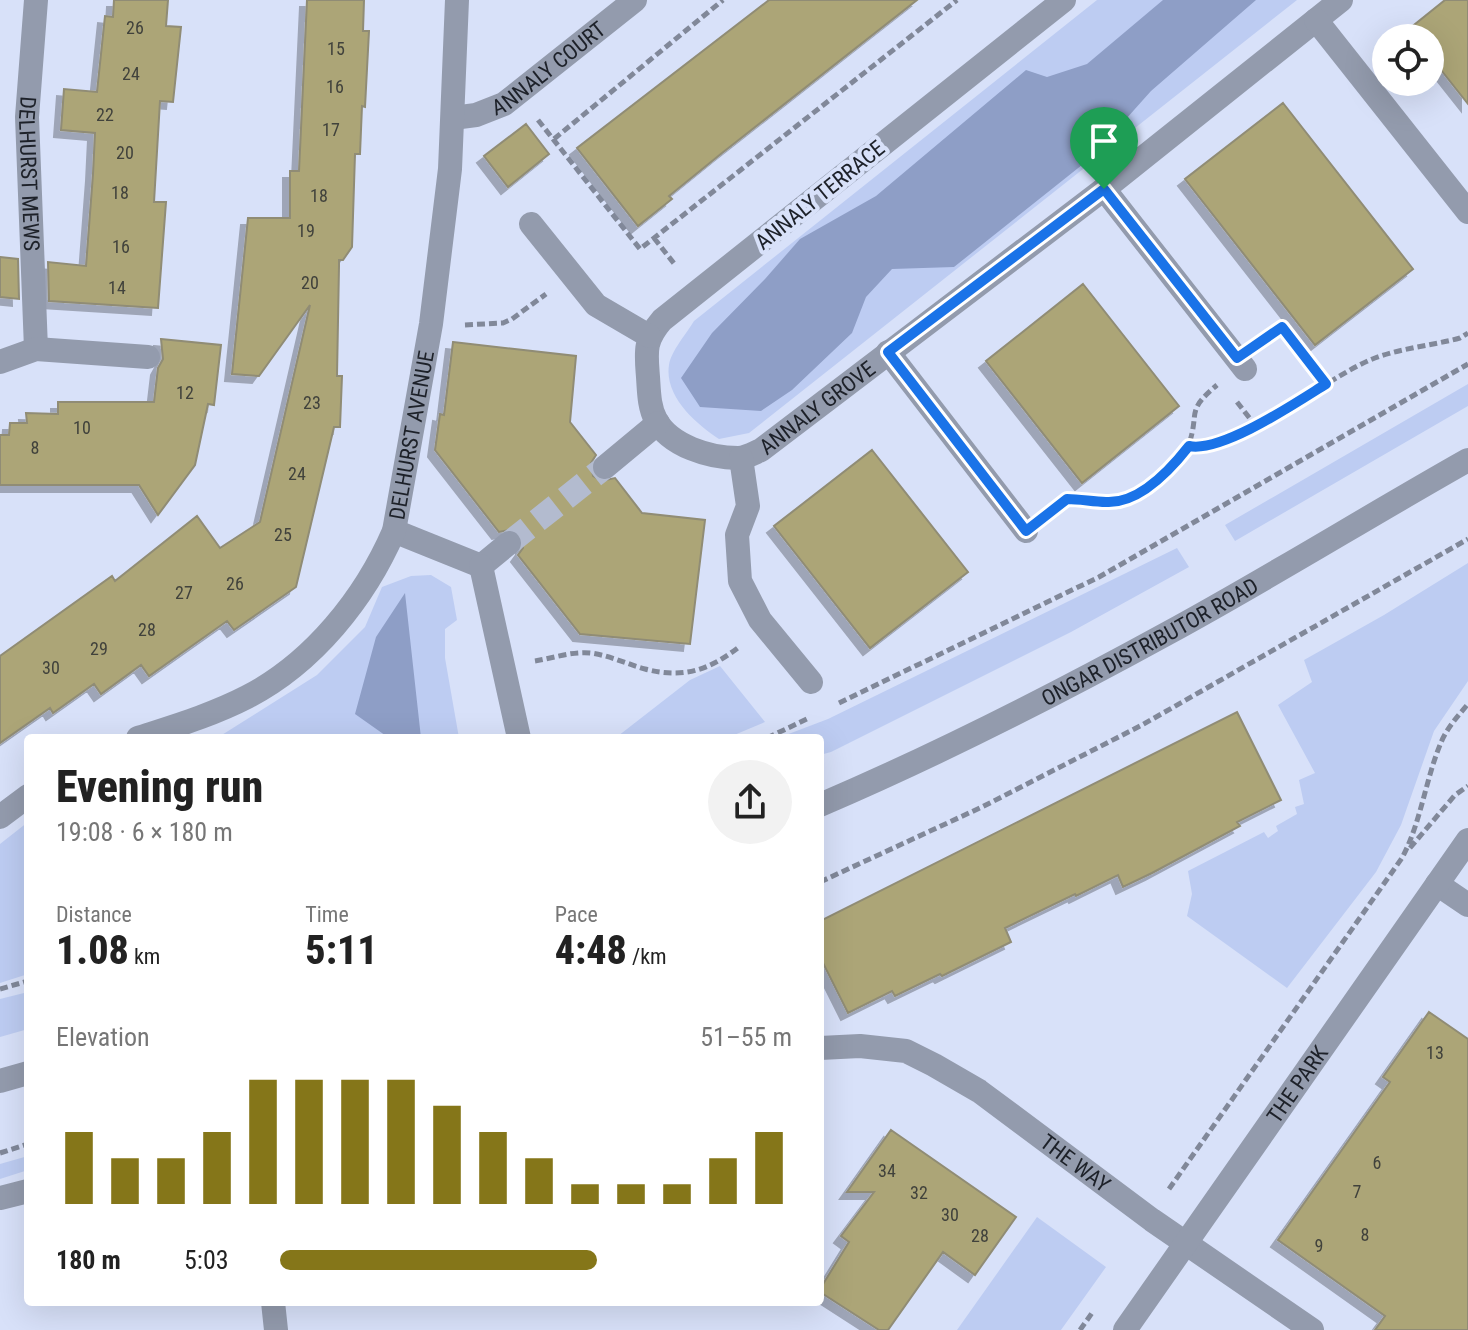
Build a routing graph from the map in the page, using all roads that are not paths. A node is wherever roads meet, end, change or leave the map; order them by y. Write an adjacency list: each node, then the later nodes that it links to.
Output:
1 (36, 0): 12 (street, DELHURST MEWS)
2 (457, 0): 7 (street, DELHURST AVENUE)
3 (635, 0): 7 (street, ANNALY COURT)
4 (1064, 0): 11 (street, ANNALY TERRACE)
5 (1341, 0): 6 (street, ANNALY GROVE)
6 (1316, 20): 8 (street, ANNALY GROVE); 9 (street)
7 (453, 118): 21 (street, DELHURST AVENUE)
8 (1104, 189): 13 (street, ANNALY GROVE); 16 (street)
9 (1468, 212)
10 (531, 224): 11 (street)
11 (649, 336): 17 (street)
12 (36, 349): 14 (street); 15 (street)
13 (888, 352): 18 (street, ANNALY GROVE); 22 (street)
14 (148, 357)
15 (0, 362)
16 (1241, 363)
17 (658, 423): 18 (street, ANNALY GROVE); 20 (street)
18 (741, 458): 25 (street)
19 (1468, 460): 29 (street, ONGAR DISTRIBUTOR ROAD)
20 (605, 467)
21 (394, 531): 24 (street); 26 (street, DELHURST AVENUE)
22 (1026, 531)
23 (509, 543): 24 (street)
24 (481, 566): 27 (street)
25 (811, 682)
26 (150, 734)
27 (518, 734)
28 (24, 799): 30 (street)
29 (824, 803)
30 (0, 817)
31 (1468, 840): 32 (street, THE PARK)
32 (1437, 884): 33 (street); 39 (street, THE PARK)
33 (1468, 905)
34 (824, 1048): 39 (street, THE WAY)
35 (24, 1074): 36 (street)
36 (0, 1081)
37 (24, 1192): 38 (street)
38 (0, 1198)
39 (1187, 1243): 42 (street, THE PARK); 43 (street, THE WAY)
40 (273, 1306): 41 (street)
41 (276, 1330)
42 (1125, 1330)
43 (1312, 1330)

